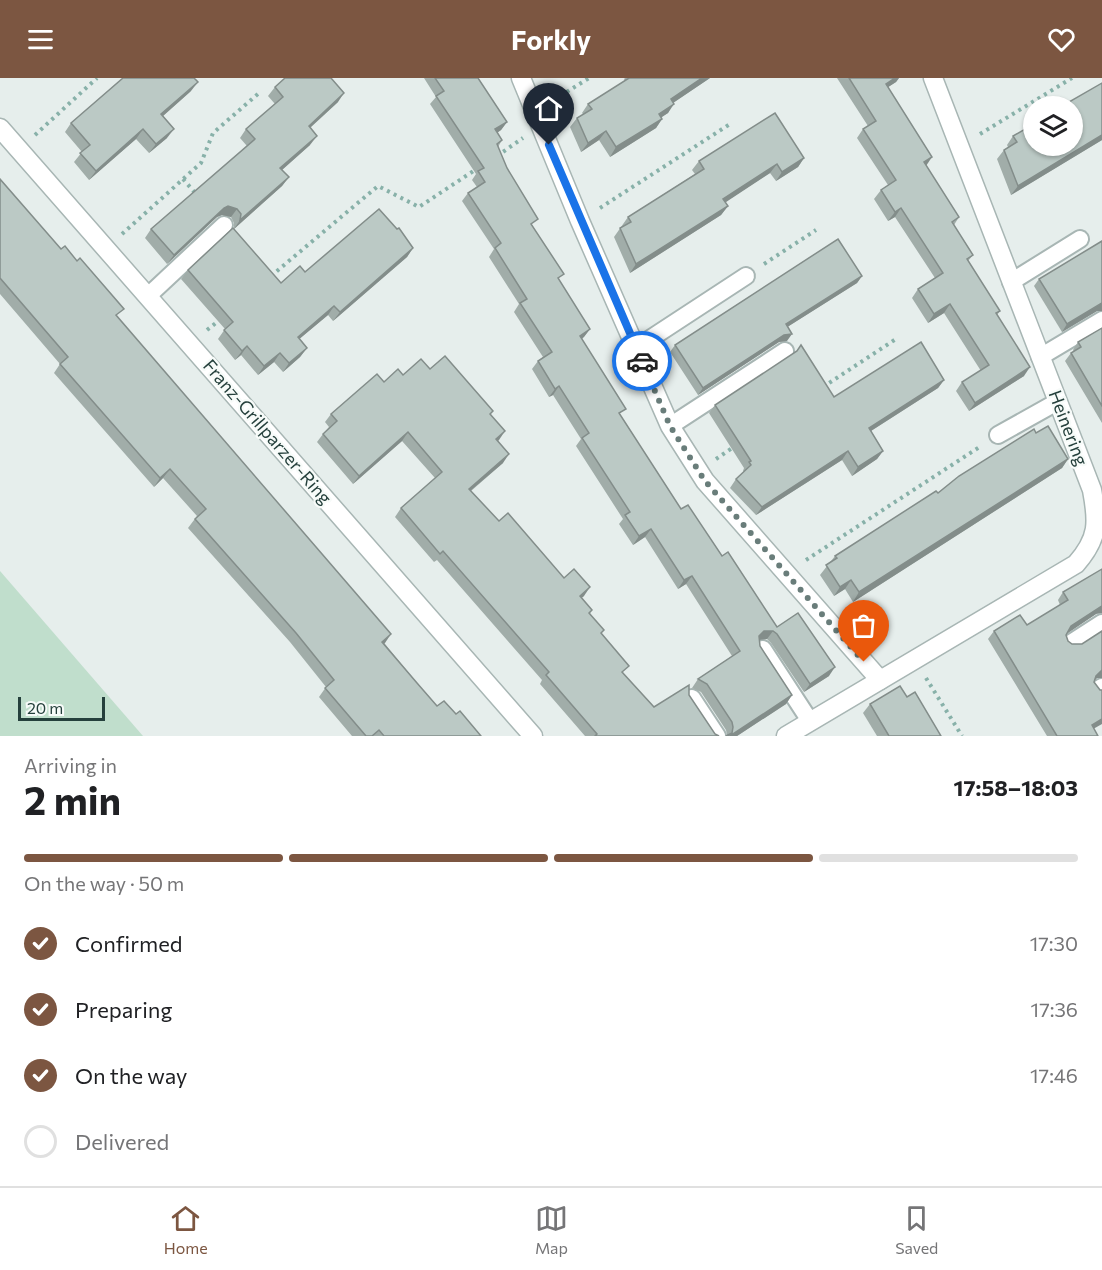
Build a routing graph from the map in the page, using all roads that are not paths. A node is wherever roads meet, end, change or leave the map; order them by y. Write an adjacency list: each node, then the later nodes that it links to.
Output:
1 (521, 78): 10 (street)
2 (933, 78): 7 (street, Heinering)
3 (0, 128): 8 (street, Franz-Grillparzer-Ring)
4 (224, 225): 8 (lane)
5 (1080, 239): 7 (lane)
6 (746, 276): 10 (lane)
7 (1011, 282): 12 (street, Heinering)
8 (148, 296): 22 (street, Franz-Grillparzer-Ring)
9 (1102, 320): 12 (lane)
10 (636, 348): 14 (street)
11 (785, 351): 14 (lane)
12 (1040, 357): 13 (street, Heinering)
13 (1057, 402): 15 (lane); 19 (street, Heinering)
14 (670, 426): 19 (street)
15 (998, 435)
16 (1102, 623): 17 (lane)
17 (1071, 643)
18 (764, 649): 21 (lane)
19 (880, 680): 21 (street, Heinering)
20 (692, 698): 23 (lane)
21 (810, 721): 24 (street, Heinering)
22 (533, 736)
23 (717, 736)
24 (786, 736)

